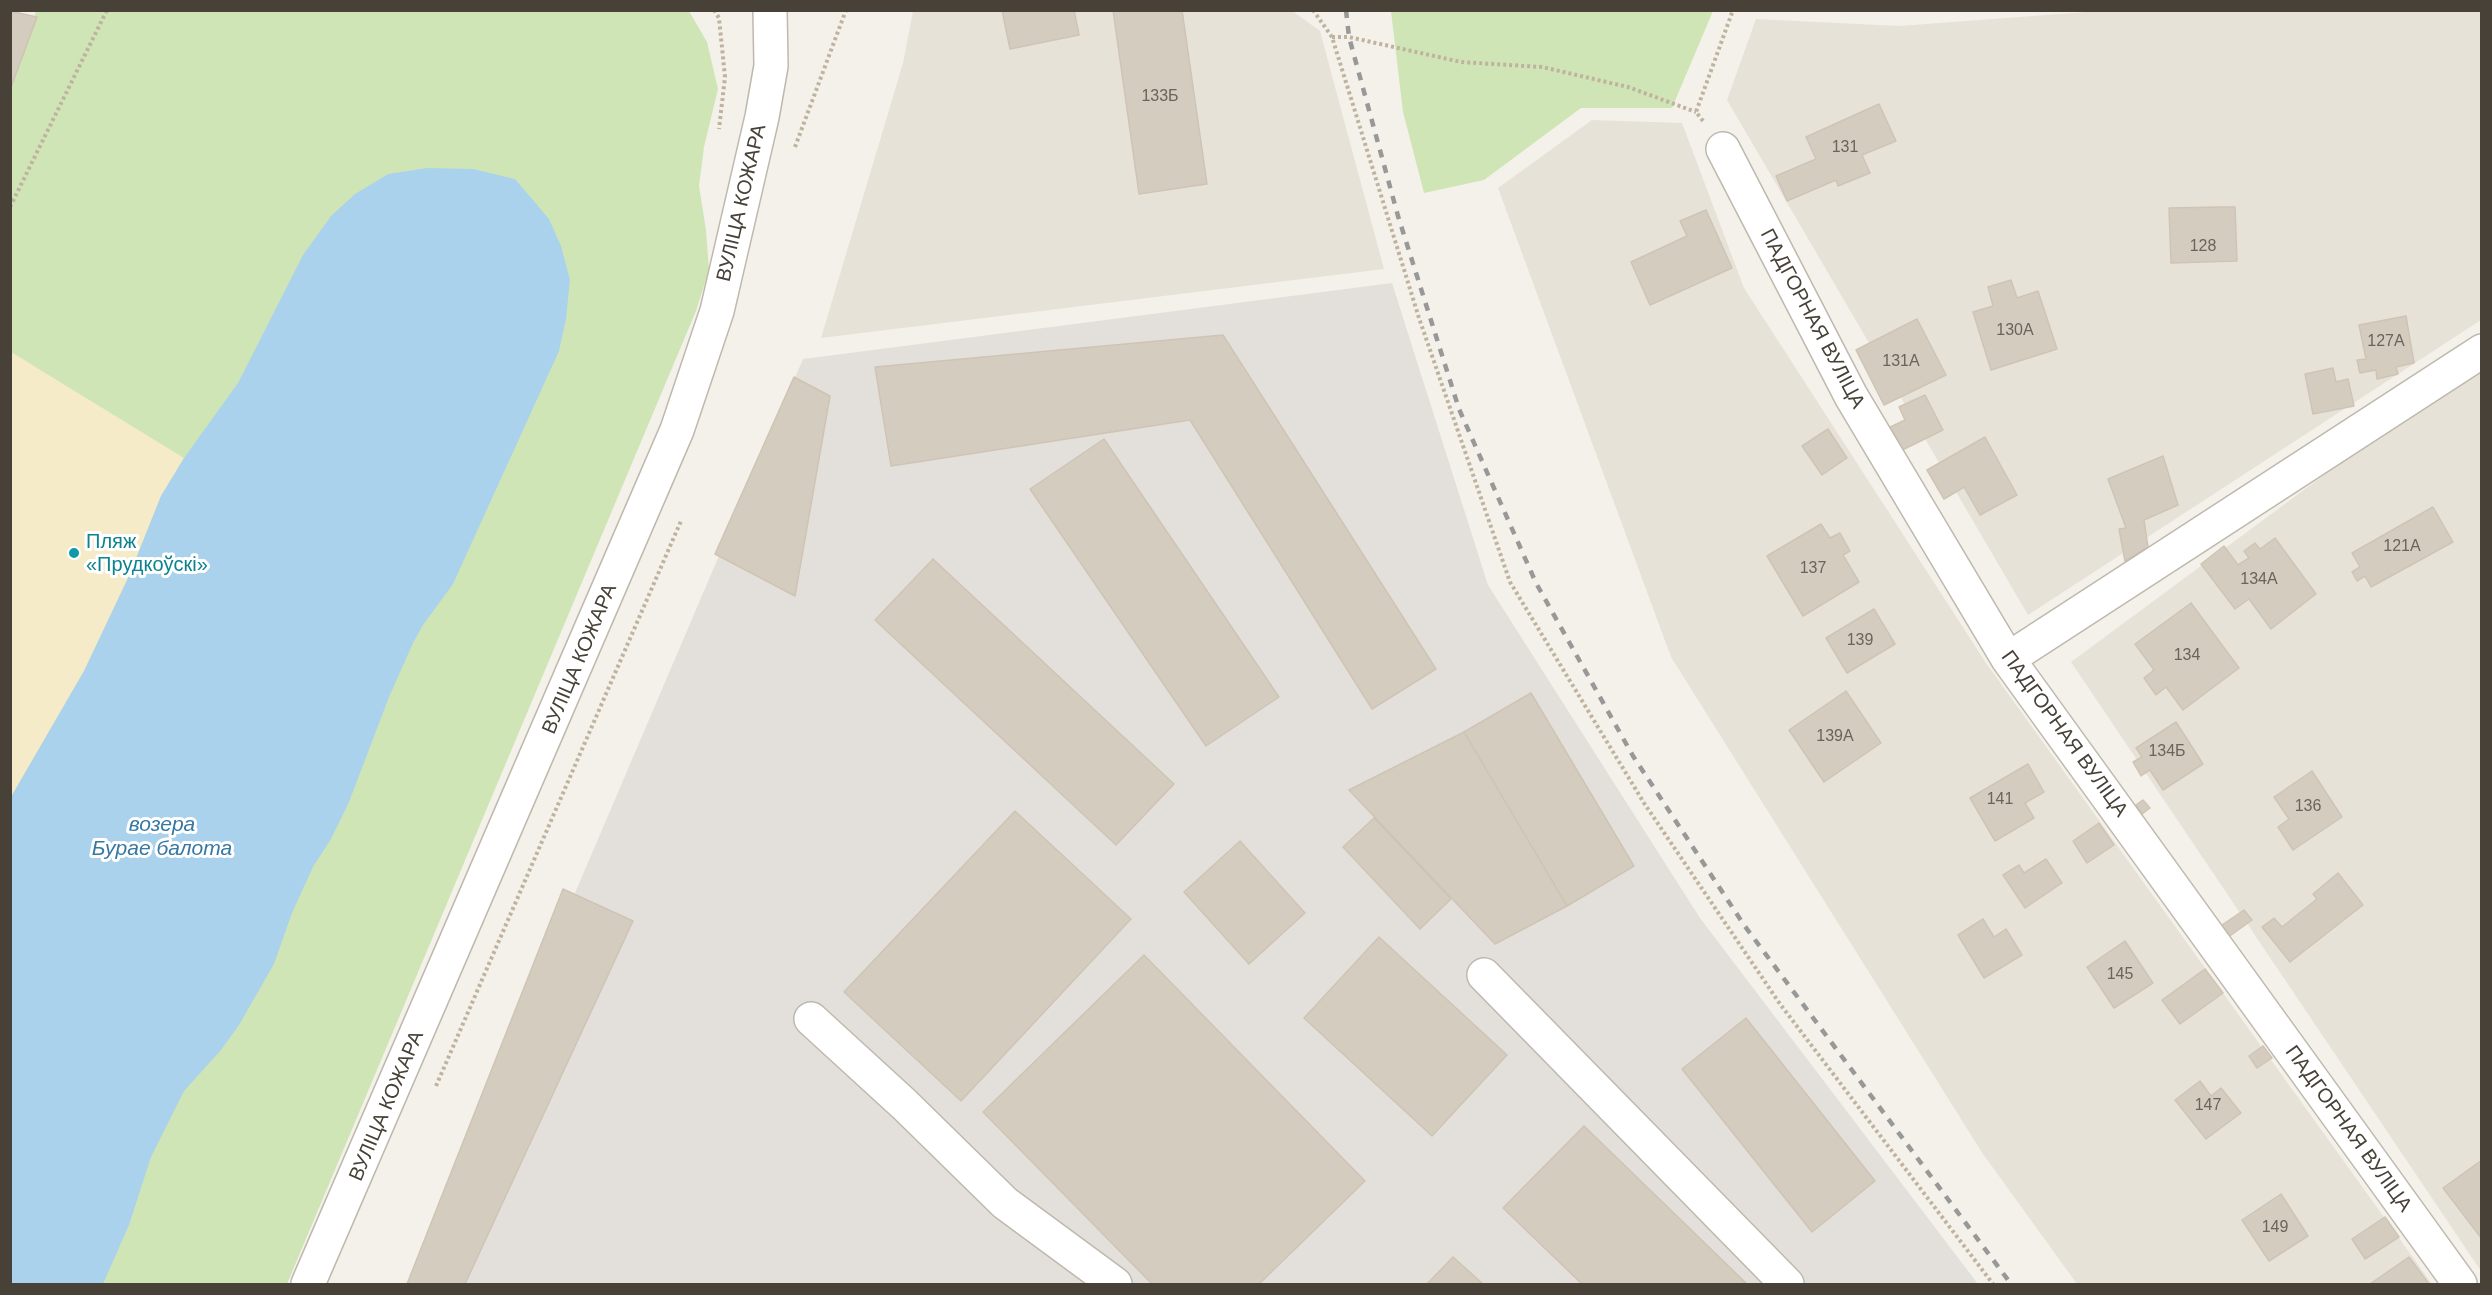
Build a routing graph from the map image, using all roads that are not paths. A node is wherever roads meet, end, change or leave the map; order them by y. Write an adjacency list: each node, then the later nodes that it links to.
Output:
1 (770, 10): 7 (street, ВУЛІЦА КОЖАРА)
2 (1723, 149): 4 (street, ПАДГОРНАЯ ВУЛІЦА)
3 (2481, 351): 4 (street)
4 (2008, 659): 10 (street, ПАДГОРНАЯ ВУЛІЦА)
5 (1484, 975): 9 (street)
6 (811, 1019): 8 (street)
7 (308, 1284)
8 (1115, 1284)
9 (1787, 1284)
10 (2460, 1284)

